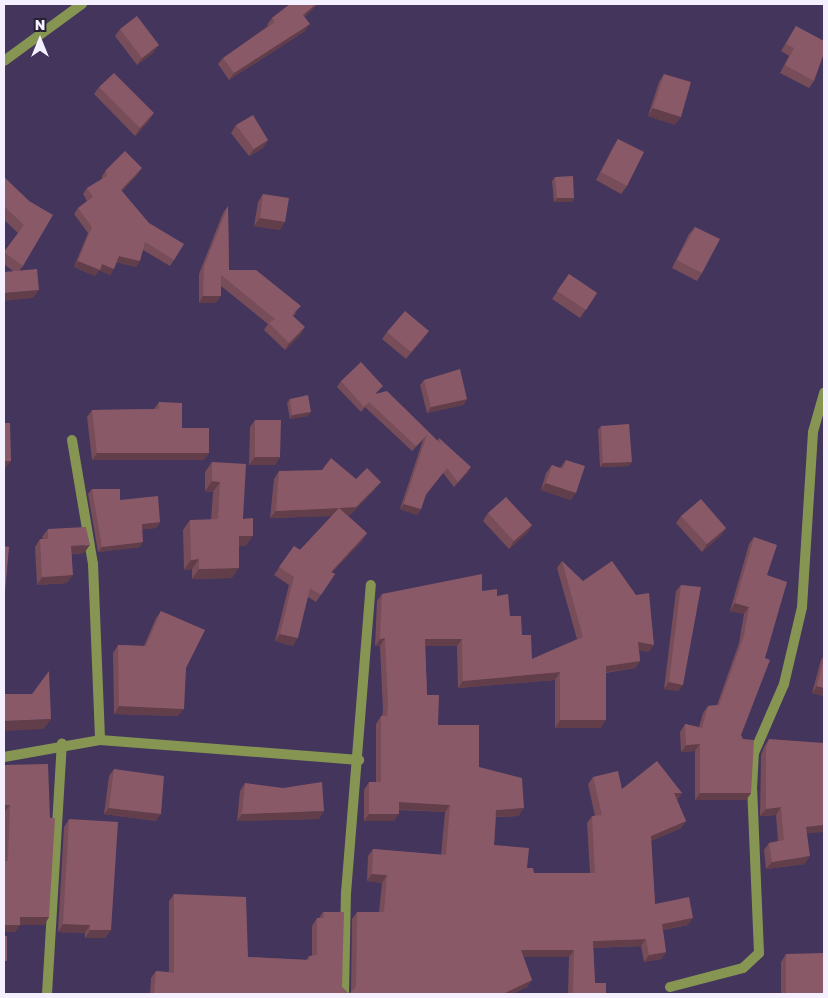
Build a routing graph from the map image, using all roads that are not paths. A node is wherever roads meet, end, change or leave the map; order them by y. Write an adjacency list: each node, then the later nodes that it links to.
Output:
1 (82, 4): 2 (street)
2 (4, 61)
3 (824, 393): 10 (street)
4 (72, 440): 6 (street)
5 (371, 585): 9 (street)
6 (100, 740): 7 (street); 9 (street)
7 (62, 743): 8 (street); 11 (street)
8 (4, 757)
9 (359, 760): 12 (street)
10 (670, 987)
11 (47, 994)
12 (344, 994)

